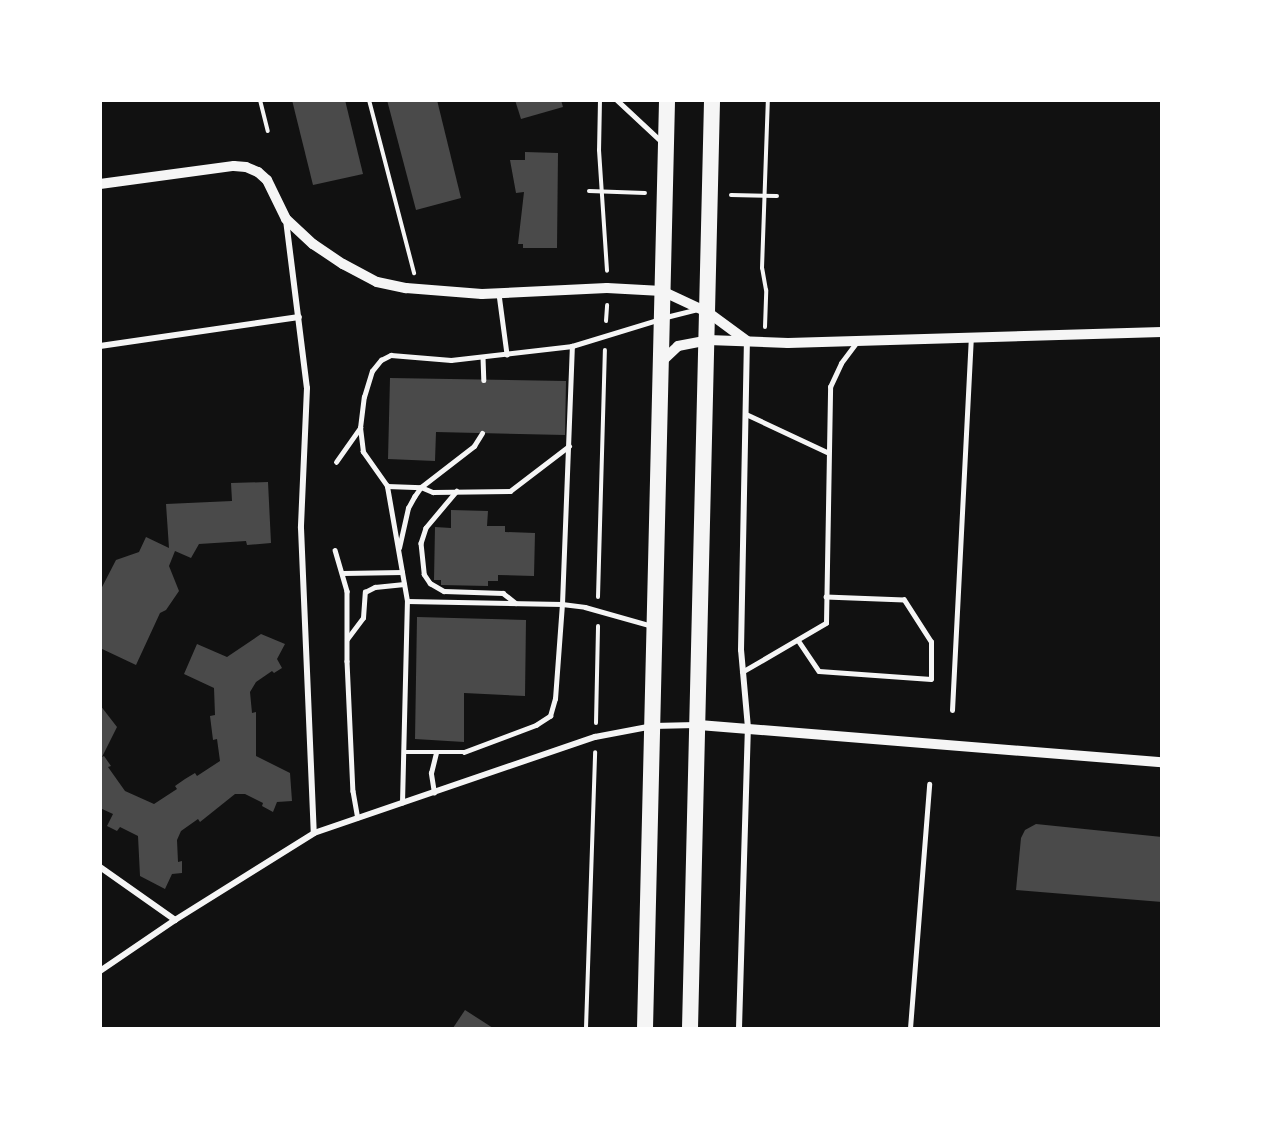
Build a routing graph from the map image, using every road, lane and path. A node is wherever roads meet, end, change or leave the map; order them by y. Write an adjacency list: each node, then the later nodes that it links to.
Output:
1 (260, 100): 8 (path)
2 (369, 100): 12 (path)
3 (600, 100): 13 (path)
4 (617, 100): 9 (lane)
5 (667, 100): 9 (highway)
6 (712, 100): 16 (highway)
7 (768, 100): 25 (path)
8 (268, 131)
9 (666, 145): 14 (highway)
10 (100, 184): 11 (street)
11 (286, 219): 15 (street); 17 (street)
12 (412, 261)
13 (607, 288): 14 (street); 15 (street); 20 (path)
14 (662, 291): 16 (street); 18 (highway)
15 (499, 293): 28 (lane)
16 (705, 310): 18 (lane); 23 (highway); 24 (street)
17 (299, 317): 26 (street); 67 (street)
18 (660, 319): 20 (lane); 30 (highway)
19 (1161, 332): 21 (street)
20 (605, 335): 27 (lane); 50 (path)
21 (971, 336): 22 (street); 55 (street)
22 (859, 339): 25 (street); 36 (lane)
23 (708, 340): 24 (street); 30 (street); 56 (highway)
24 (747, 341): 25 (street); 32 (street)
25 (765, 342)
26 (100, 346)
27 (572, 346): 28 (lane); 35 (lane)
28 (507, 354): 29 (lane)
29 (483, 357): 31 (lane); 33 (lane)
30 (659, 364): 51 (highway)
31 (484, 380)
32 (746, 414): 36 (lane); 54 (street)
33 (360, 429): 37 (lane); 38 (lane)
34 (482, 433): 39 (lane)
35 (568, 446): 40 (lane); 49 (lane)
36 (827, 452): 46 (lane)
37 (336, 462)
38 (387, 486): 39 (lane); 42 (lane)
39 (421, 487): 40 (lane); 42 (lane)
40 (457, 491): 48 (lane)
41 (335, 550): 44 (lane)
42 (398, 550): 43 (lane)
43 (402, 572): 44 (lane); 45 (lane)
44 (343, 573): 52 (lane)
45 (404, 585): 47 (lane); 52 (lane)
46 (826, 597): 53 (lane); 53 (lane)
47 (407, 601): 48 (lane); 60 (lane)
48 (517, 603): 49 (lane)
49 (562, 604): 50 (lane); 61 (lane)
50 (598, 611): 51 (lane); 59 (path)
51 (655, 626): 57 (highway)
52 (347, 639): 66 (lane)
53 (798, 640): 54 (lane)
54 (742, 672): 58 (street)
55 (952, 710)
56 (699, 725): 57 (street); 58 (street); 73 (highway)
57 (653, 726): 59 (street); 72 (highway)
58 (748, 728): 62 (street); 74 (street)
59 (596, 738): 64 (street); 71 (path)
60 (404, 752): 61 (lane); 65 (lane)
61 (436, 753): 64 (lane)
62 (1161, 762)
63 (929, 784): 75 (street)
64 (434, 793): 65 (street)
65 (402, 803): 66 (street)
66 (358, 818): 67 (street)
67 (314, 833): 69 (street)
68 (100, 867): 69 (street)
69 (175, 920): 70 (street)
70 (100, 971)
71 (586, 1029)
72 (645, 1029)
73 (690, 1029)
74 (740, 1029)
75 (910, 1029)

